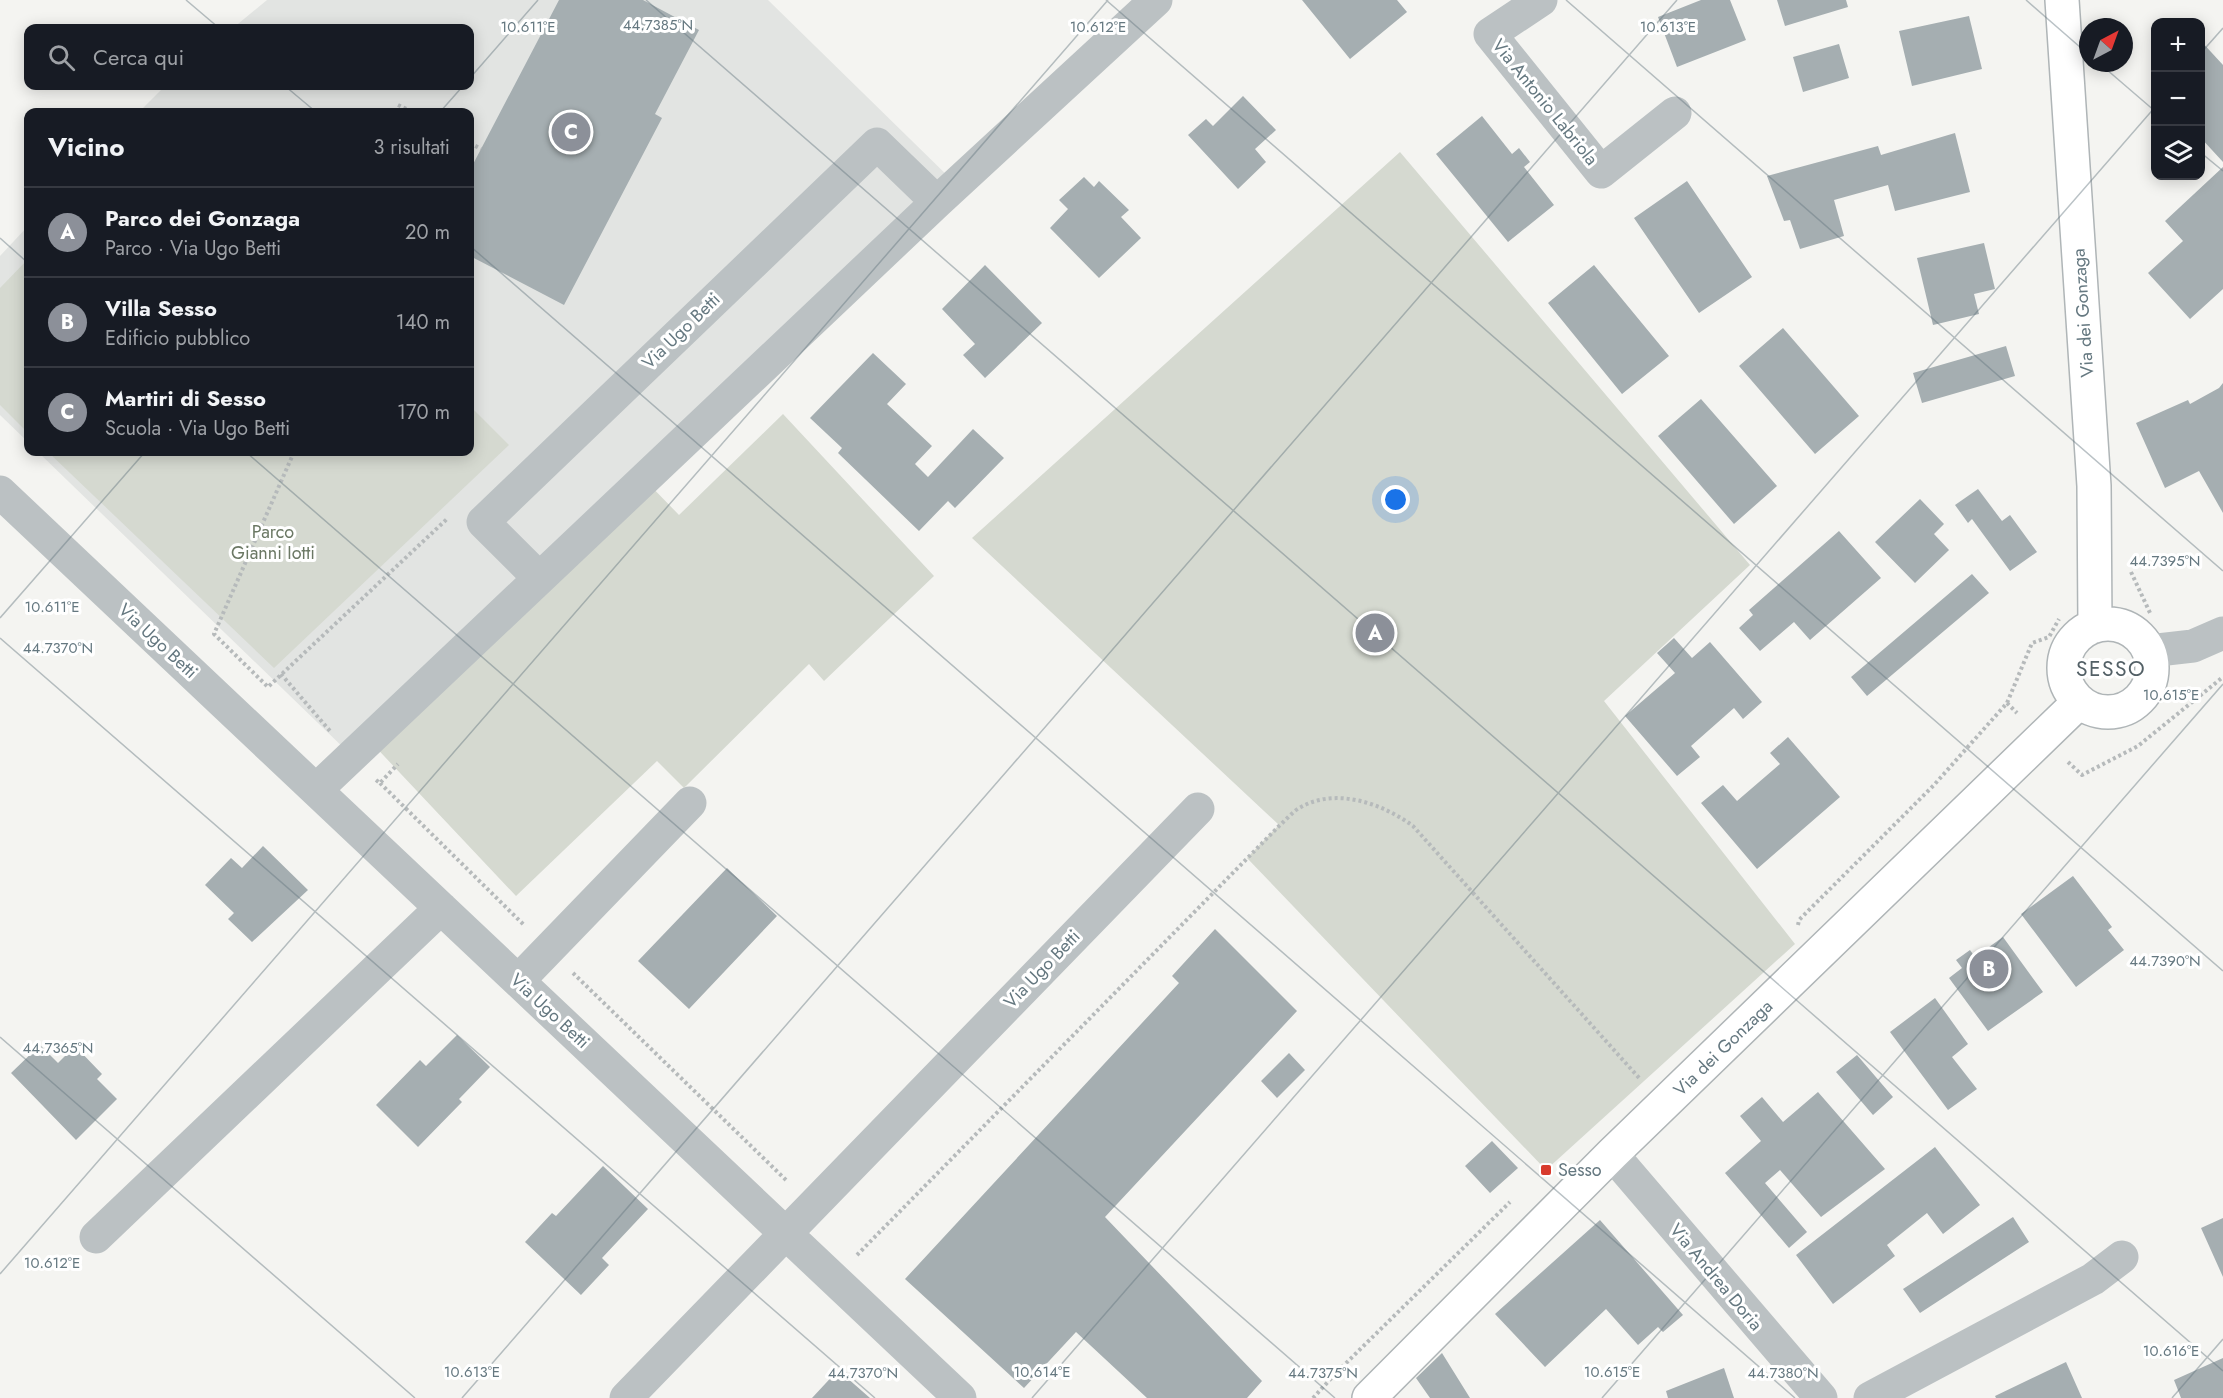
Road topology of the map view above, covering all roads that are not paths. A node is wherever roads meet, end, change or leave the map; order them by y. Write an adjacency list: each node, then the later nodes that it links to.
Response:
1 (1156, 0): 5 (street)
2 (1541, 0): 4 (street, Via Antonio Labriola)
3 (2062, 0): 8 (main road, Via dei Gonzaga)
4 (1675, 113)
5 (937, 202): 7 (street); 7 (street, Via Ugo Betti)
6 (0, 492): 12 (street, Via Ugo Betti)
7 (539, 578): 12 (street)
8 (2095, 626): 10 (main road); 11 (main road)
9 (2223, 633): 10 (street)
10 (2149, 651): 11 (main road)
11 (2079, 702): 17 (main road, Via dei Gonzaga)
12 (316, 790): 15 (street, Via Ugo Betti)
13 (690, 803): 16 (street)
14 (1198, 809): 18 (street, Via Ugo Betti)
15 (441, 908): 16 (street, Via Ugo Betti); 19 (street)
16 (518, 981): 18 (street, Via Ugo Betti)
17 (1612, 1155): 23 (main road, Via dei Gonzaga); 24 (street, Via Andrea Doria)
18 (785, 1233): 21 (street, Via Ugo Betti); 22 (street, Via Ugo Betti)
19 (96, 1237)
20 (2122, 1257): 25 (street)
21 (626, 1398)
22 (960, 1398)
23 (1369, 1398)
24 (1821, 1398)
25 (1870, 1398)

